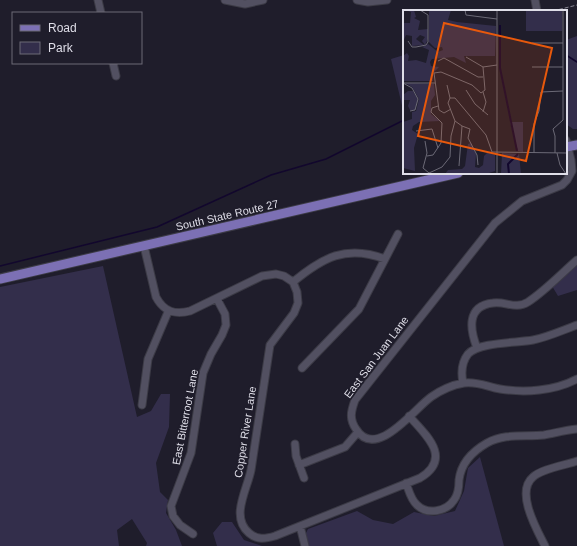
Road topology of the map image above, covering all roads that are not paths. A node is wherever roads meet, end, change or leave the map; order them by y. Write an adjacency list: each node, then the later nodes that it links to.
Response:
1 (98, 0): 8 (street)
2 (263, 0): 6 (street)
3 (357, 0): 4 (street)
4 (387, 0)
5 (535, 0): 7 (street)
6 (225, 1)
7 (537, 10)
8 (101, 12)
9 (113, 64): 10 (street)
10 (116, 76)
11 (567, 148): 29 (street, East San Juan Lane)
12 (454, 174): 14 (main road, South State Route 27)
13 (398, 234): 15 (street)
14 (144, 246): 17 (main road, South State Route 27); 20 (street)
15 (385, 259): 18 (street); 23 (street)
16 (577, 260): 22 (street)
17 (0, 279)
18 (292, 282): 19 (street); 35 (street, Copper River Lane)
19 (217, 299): 20 (street); 36 (street, East Bitterroot Lane)
20 (168, 312): 26 (street)
21 (577, 325): 22 (street)
22 (477, 348): 25 (street)
23 (302, 368)
24 (577, 379): 25 (street)
25 (462, 384): 27 (street)
26 (142, 405)
27 (409, 416): 29 (street); 34 (street, Copper River Lane)
28 (577, 429): 34 (street)
29 (358, 432): 32 (street)
30 (296, 444): 32 (street)
31 (577, 461): 38 (street)
32 (299, 465): 33 (street)
33 (304, 478)
34 (406, 484): 35 (street, Copper River Lane)
35 (300, 526): 37 (street)
36 (193, 534)
37 (305, 546)
38 (545, 546)

